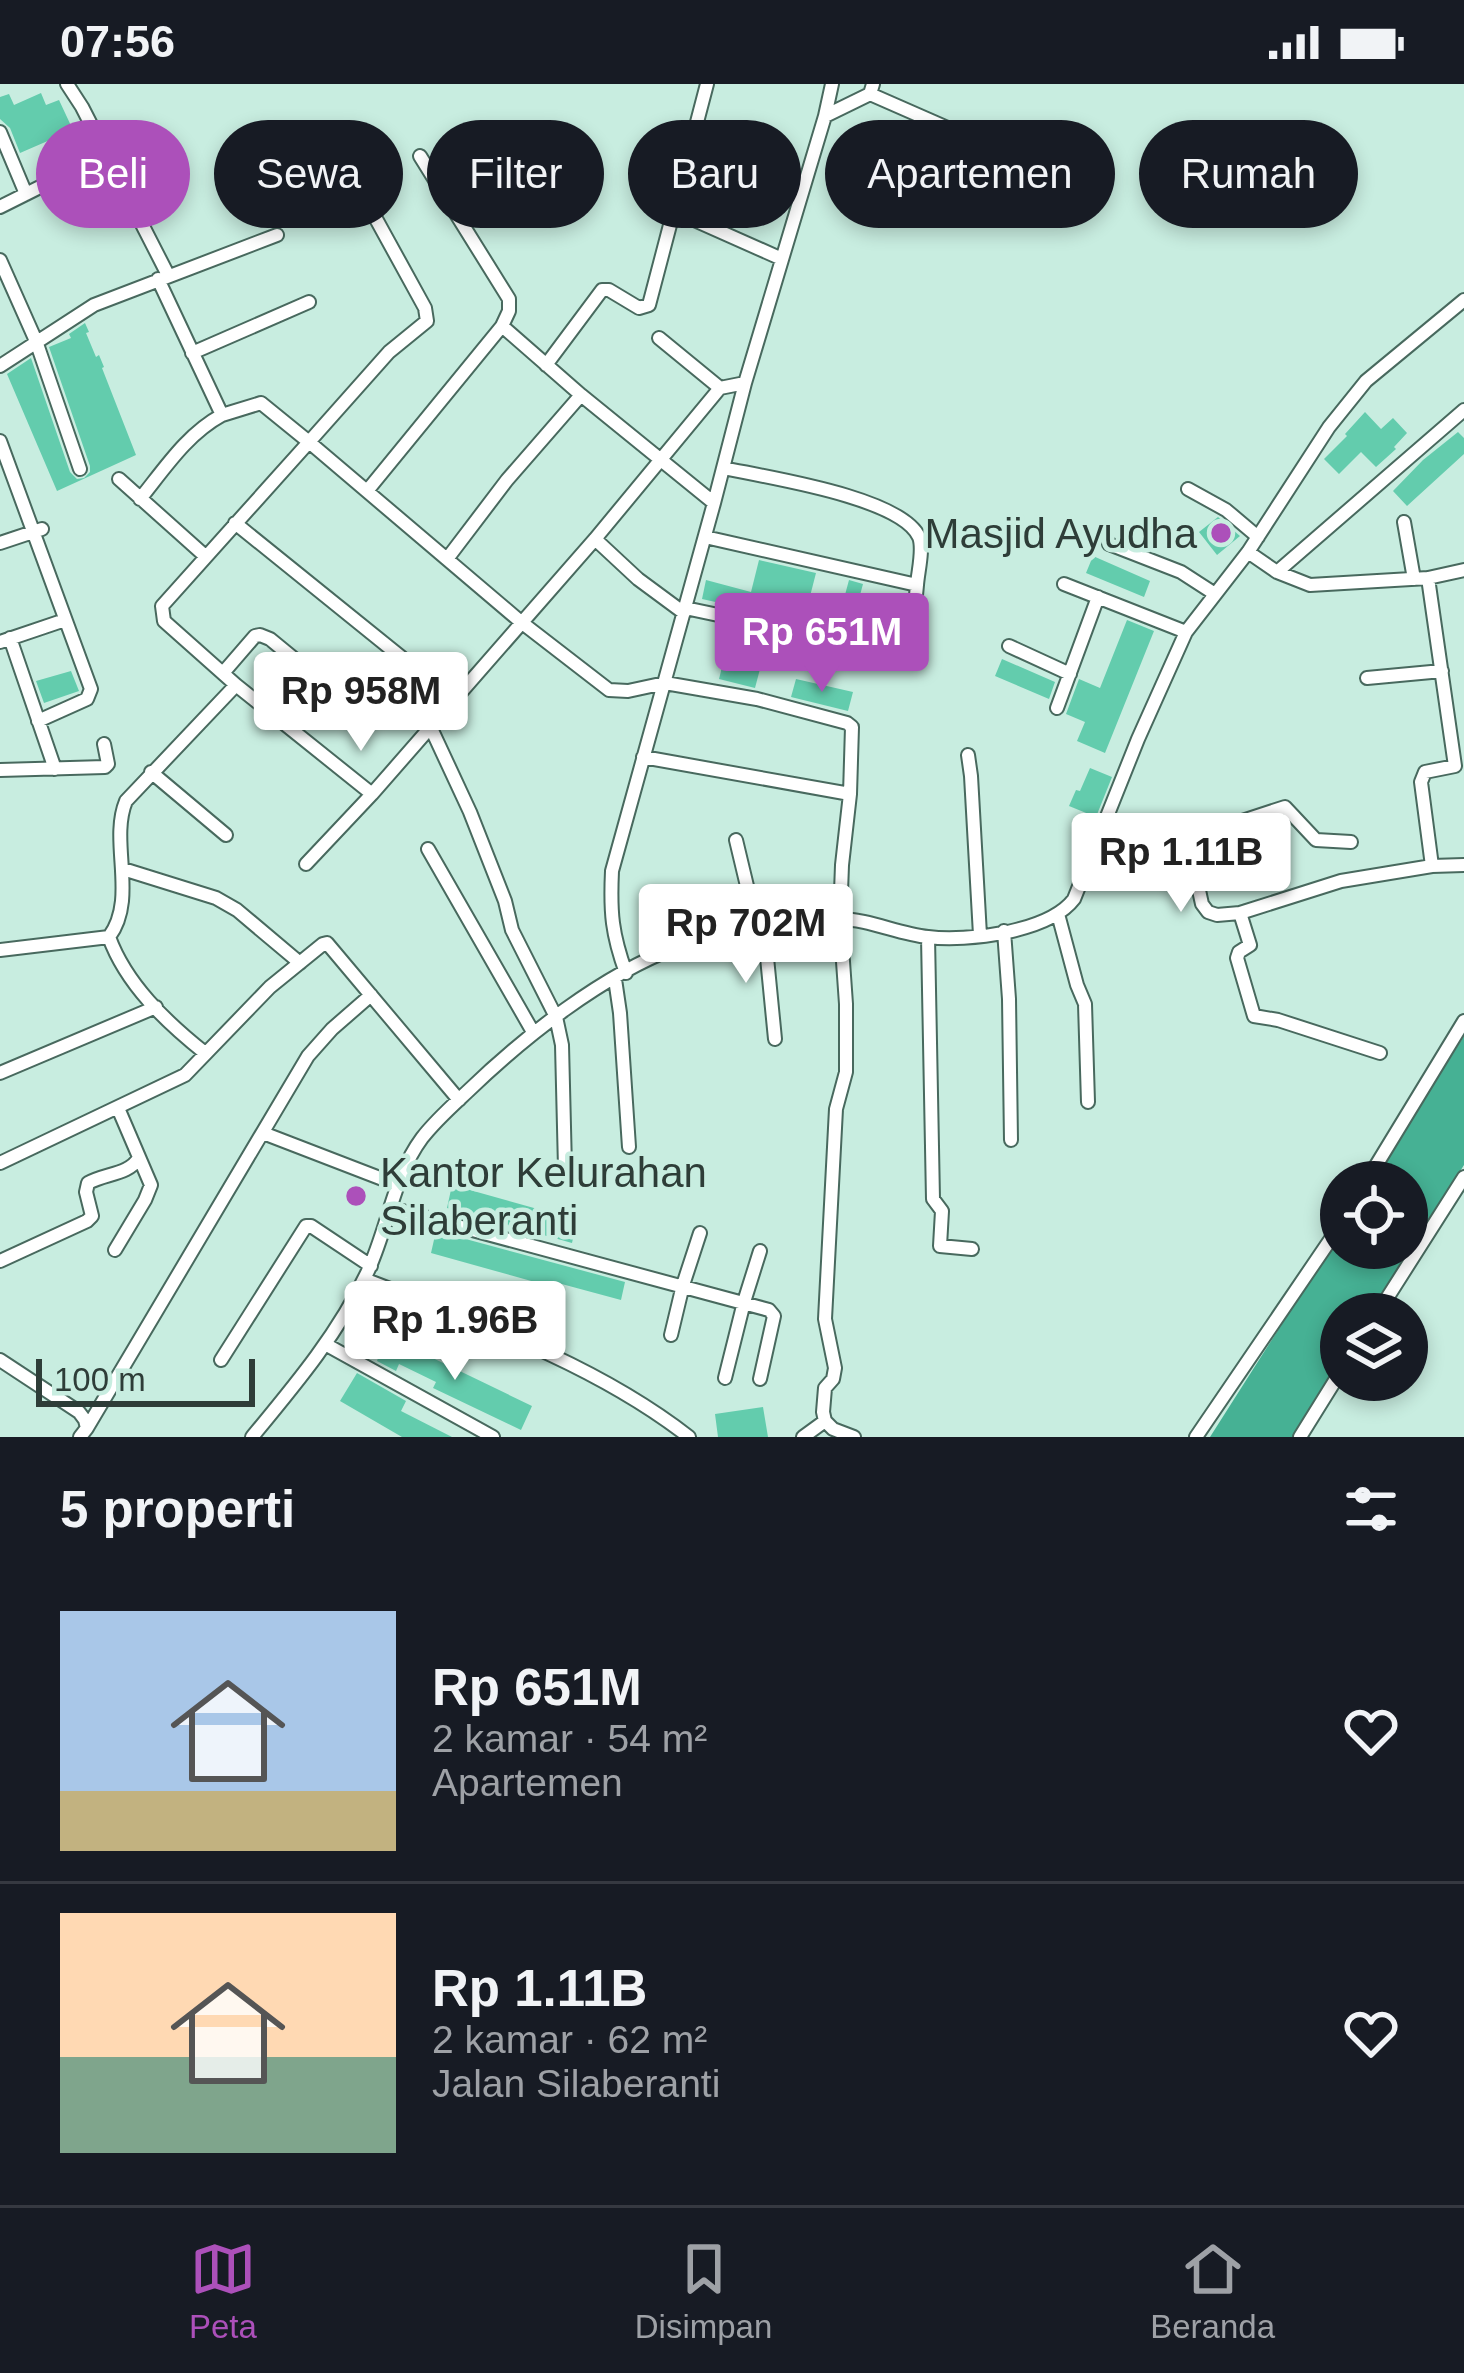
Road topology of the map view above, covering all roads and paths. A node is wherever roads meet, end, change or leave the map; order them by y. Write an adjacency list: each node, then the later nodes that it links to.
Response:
1 (67, 84): 6 (street)
2 (707, 84): 7 (street)
3 (832, 84): 5 (street)
4 (871, 89): 5 (street); 8 (street)
5 (825, 116): 20 (street)
6 (87, 120)
7 (698, 120)
8 (935, 120)
9 (0, 132): 12 (street)
10 (420, 156): 24 (street)
11 (36, 189): 12 (street)
12 (26, 194): 13 (street)
13 (0, 206)
14 (140, 228): 21 (street)
15 (381, 228): 35 (street)
16 (669, 228): 28 (street)
17 (711, 228): 20 (street)
18 (277, 235): 21 (street)
19 (0, 260): 26 (street)
20 (782, 260): 30 (street)
21 (163, 277): 26 (street); 27 (street)
22 (1464, 300): 49 (street)
23 (309, 302): 27 (street)
24 (502, 326): 28 (street); 42 (street)
25 (659, 338): 31 (street)
26 (36, 341): 29 (street); 39 (street)
27 (192, 353): 34 (street)
28 (546, 365): 32 (street)
29 (0, 366)
30 (745, 382): 31 (street); 38 (street)
31 (720, 388): 37 (street)
32 (580, 395): 37 (street); 55 (street)
33 (1464, 410): 57 (street)
34 (223, 415): 35 (street); 43 (street)
35 (309, 442): 42 (street); 46 (street)
36 (0, 444): 47 (street)
37 (659, 459): 44 (street); 50 (street)
38 (723, 468): 44 (street); 60 (street)
39 (80, 469)
40 (119, 479): 43 (street)
41 (1188, 489): 49 (street)
42 (367, 491): 55 (street)
43 (140, 499): 54 (street)
44 (714, 503): 48 (street)
45 (1404, 522): 58 (street)
46 (236, 523): 54 (street); 76 (street)
47 (38, 530): 51 (street); 64 (street)
48 (705, 537): 60 (street); 63 (street)
49 (1258, 537): 53 (street)
50 (595, 539): 63 (street); 65 (street)
51 (0, 543)
52 (1109, 544): 61 (street)
53 (1248, 552): 57 (street); 61 (street)
54 (204, 556): 70 (street)
55 (447, 559): 65 (street)
56 (1464, 570): 58 (street)
57 (1277, 572): 58 (street)
58 (1421, 578): 69 (street)
59 (1064, 584): 62 (street)
60 (917, 585): 63 (street)
61 (1215, 594): 66 (street)
62 (1099, 597): 66 (street); 71 (street)
63 (685, 611): 73 (street)
64 (65, 620): 67 (street); 78 (street)
65 (520, 622): 73 (street); 76 (street)
66 (1186, 632): 89 (street)
67 (5, 640): 78 (street)
68 (1010, 646): 71 (street)
69 (1442, 671): 72 (street); 83 (street)
70 (223, 673): 74 (street); 75 (street)
71 (1070, 674): 77 (street)
72 (1366, 678)
73 (665, 683): 82 (street); 88 (street)
74 (236, 685): 86 (street); 87 (street)
75 (326, 685)
76 (453, 700): 79 (street)
77 (1057, 708)
78 (38, 721): 84 (street)
79 (430, 726): 87 (street); 112 (street)
80 (104, 744): 84 (street)
81 (968, 754): 104 (street)
82 (643, 757): 88 (street); 109 (street)
83 (1460, 766): 97 (street)
84 (55, 769): 85 (street)
85 (0, 770)
86 (152, 772): 90 (street); 98 (street)
87 (372, 794): 95 (street)
88 (850, 794): 101 (street)
89 (1102, 832): 92 (street); 100 (street)
90 (226, 835)
91 (736, 840): 102 (street)
92 (1188, 840): 93 (street); 99 (street)
93 (1351, 842)
94 (428, 848): 114 (street)
95 (306, 864)
96 (1464, 865): 97 (street)
97 (1432, 866): 99 (street)
98 (124, 869): 105 (street); 108 (street)
99 (1240, 913): 117 (street)
100 (1058, 914): 103 (street); 120 (street)
101 (840, 919): 102 (street); 106 (street); 149 (street)
102 (761, 928): 109 (street); 115 (street)
103 (1004, 932): 104 (street); 123 (street)
104 (980, 935): 106 (street)
105 (109, 937): 107 (street); 111 (street)
106 (928, 937): 134 (street)
107 (0, 950)
108 (300, 963): 110 (street); 116 (street)
109 (620, 976): 112 (street); 124 (street)
110 (371, 995): 119 (street); 122 (street)
111 (155, 1006): 116 (street); 118 (street)
112 (556, 1017): 114 (street); 128 (street)
113 (1464, 1021): 126 (street)
114 (533, 1032): 119 (street)
115 (776, 1039)
116 (205, 1053): 121 (street)
117 (1379, 1053)
118 (0, 1073)
119 (459, 1100): 130 (street)
120 (1088, 1102)
121 (118, 1108): 125 (street); 127 (street)
122 (263, 1133): 130 (street); 150 (street)
123 (1011, 1140)
124 (629, 1147)
125 (140, 1158): 133 (street); 137 (street)
126 (1379, 1161)
127 (0, 1163)
128 (565, 1168)
129 (1464, 1177): 140 (street)
130 (398, 1186): 131 (street)
131 (392, 1208): 138 (street); 139 (street)
132 (700, 1233): 139 (street)
133 (115, 1250)
134 (972, 1250)
135 (760, 1251): 141 (street)
136 (1320, 1255): 156 (street)
137 (0, 1261)
138 (367, 1273): 143 (street); 145 (street); 153 (street)
139 (683, 1286): 141 (street); 142 (street)
140 (1390, 1293)
141 (743, 1302): 146 (street); 147 (street)
142 (670, 1335)
143 (325, 1344): 151 (street); 152 (street)
144 (0, 1360): 150 (street)
145 (221, 1360)
146 (725, 1378)
147 (760, 1379)
148 (1323, 1401): 157 (street)
149 (826, 1421): 154 (street); 155 (street)
150 (83, 1432)
151 (252, 1437)
152 (493, 1437)
153 (689, 1437)
154 (803, 1437)
155 (854, 1437)
156 (1196, 1437)
157 (1300, 1437)

